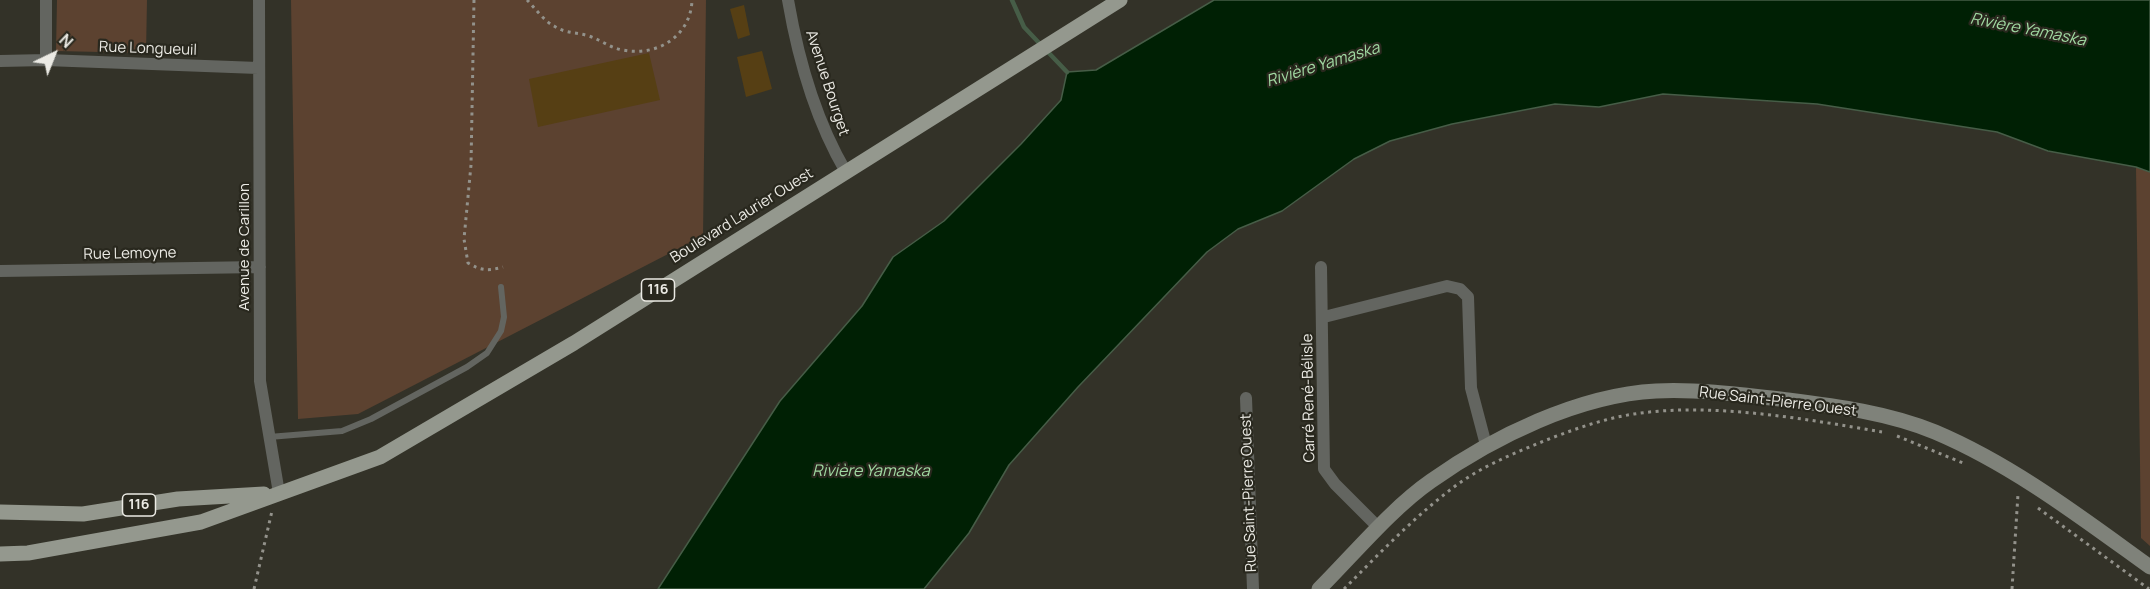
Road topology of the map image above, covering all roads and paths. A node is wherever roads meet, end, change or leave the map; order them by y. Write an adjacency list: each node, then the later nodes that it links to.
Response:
1 (46, 0): 8 (street)
2 (259, 0): 10 (street, Avenue de Carillon)
3 (474, 0): 13 (path)
4 (527, 0): 5 (path)
5 (692, 0)
6 (788, 0): 11 (street, Avenue Bourget)
7 (1120, 0): 11 (main road, Boulevard Laurier Ouest / 116)
8 (46, 60): 9 (street, Rue Longueuil); 10 (street, Rue Longueuil)
9 (0, 62)
10 (258, 68): 12 (street, Avenue de Carillon)
11 (846, 172): 23 (main road, Boulevard Laurier Ouest / 116)
12 (260, 267): 15 (street, Rue Lemoyne); 19 (street, Avenue de Carillon)
13 (503, 267)
14 (1321, 267): 17 (street, Carré René-Bélisle)
15 (0, 271)
16 (501, 287): 19 (lane)
17 (1324, 318): 20 (street, Carré René-Bélisle); 28 (street, Carré René-Bélisle)
18 (1246, 398): 34 (street, Rue Saint-Pierre Ouest)
19 (268, 438): 23 (street, Avenue de Carillon)
20 (1486, 445): 22 (street, Rue Saint-Pierre Ouest); 28 (street, Rue Saint-Pierre Ouest)
21 (1964, 464): 36 (path)
22 (2014, 483): 24 (path); 24 (path); 32 (street, Rue Saint-Pierre Ouest)
23 (279, 493): 27 (main road, Boulevard Laurier Ouest / 116); 29 (main road, Boulevard Laurier Ouest / 116); 33 (path)
24 (2018, 493): 25 (path); 37 (path)
25 (2028, 500)
26 (2037, 507): 38 (path)
27 (0, 512)
28 (1379, 528): 35 (street, Rue Saint-Pierre Ouest)
29 (28, 553): 30 (main road, Boulevard Laurier Ouest / 116); 31 (main road)
30 (0, 554)
31 (0, 566)
32 (2150, 567)
33 (254, 589)
34 (1253, 589)
35 (1319, 589)
36 (1344, 589)
37 (2012, 589)
38 (2149, 589)

